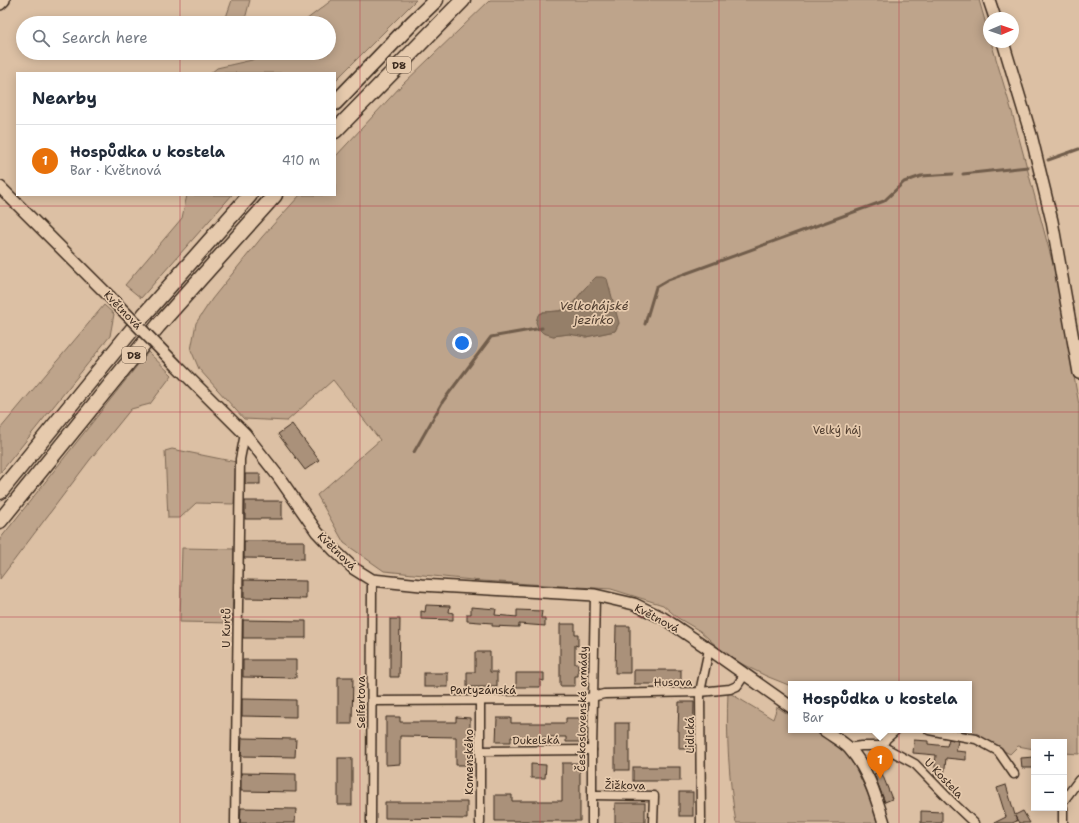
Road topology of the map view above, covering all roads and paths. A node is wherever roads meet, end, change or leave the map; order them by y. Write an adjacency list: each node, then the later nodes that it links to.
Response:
1 (4, 0): 5 (street)
2 (436, 0): 8 (highway, D8)
3 (463, 0): 9 (highway, D8)
4 (990, 0): 6 (street)
5 (0, 4)
6 (993, 12)
7 (1005, 48): 13 (street)
8 (336, 102)
9 (336, 130)
10 (0, 187): 14 (street, Květnová, bridge)
11 (249, 196): 15 (highway, D8)
12 (274, 196): 16 (highway, D8)
13 (1079, 373)
14 (245, 434): 17 (street, Květnová); 38 (street, U Kurtů)
15 (0, 492)
16 (0, 521)
17 (372, 580): 18 (street, Květnová); 23 (street, Seifertova)
18 (595, 595): 19 (street, Květnová); 22 (street, Československé armády)
19 (709, 649): 20 (street, Květnová); 21 (street, Lidická)
20 (745, 674): 21 (street, Husova); 25 (street, Květnová)
21 (700, 692): 22 (street, Husova); 43 (street, Lidická)
22 (594, 696): 24 (street, Partyzánská); 31 (street, Československé armády)
23 (372, 701): 24 (street, Partyzánská); 39 (street, Seifertova)
24 (480, 701): 32 (street, Komenského)
25 (788, 705)
26 (828, 733): 30 (street)
27 (893, 733): 29 (street)
28 (945, 733): 33 (street)
29 (882, 746): 30 (street, U Kostela); 45 (street, U Kostela)
30 (848, 748): 44 (street)
31 (592, 750): 32 (street, Dukelská); 35 (street, Československé armády)
32 (480, 751): 40 (street, Komenského)
33 (1014, 774)
34 (1079, 780): 36 (street)
35 (592, 795): 41 (street, Československé armády); 42 (street, Žižkova)
36 (1067, 796)
37 (1062, 811): 46 (street)
38 (235, 823)
39 (371, 823)
40 (480, 823)
41 (592, 823)
42 (653, 823)
43 (701, 823)
44 (884, 823)
45 (974, 823)
46 (1063, 823)

